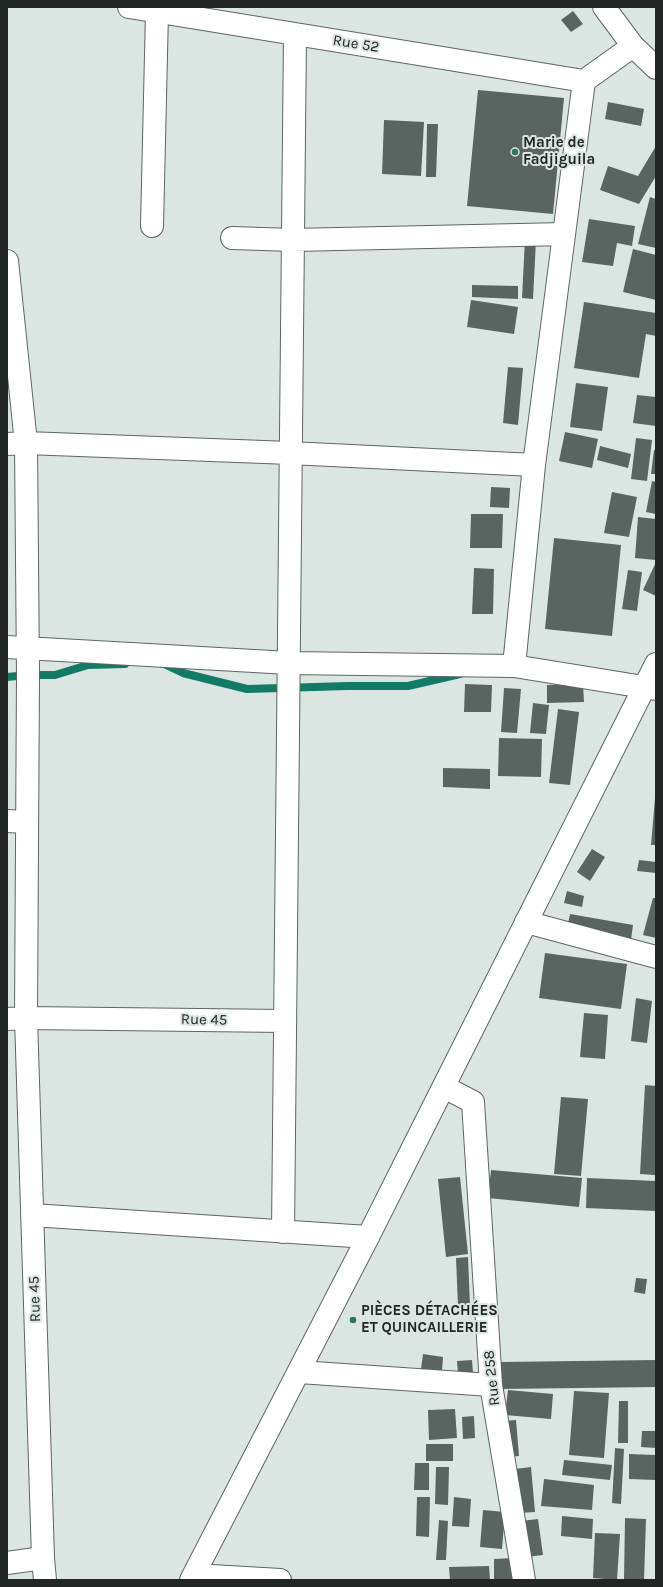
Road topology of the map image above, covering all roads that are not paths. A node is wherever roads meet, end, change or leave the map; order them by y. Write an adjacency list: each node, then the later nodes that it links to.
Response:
1 (129, 7): 3 (street, Rue 52)
2 (604, 7): 5 (street)
3 (157, 12): 4 (street, Rue 52); 8 (street)
4 (295, 34): 7 (street, Rue 52); 11 (street)
5 (633, 46): 6 (street); 7 (street)
6 (656, 68)
7 (584, 81): 9 (street)
8 (152, 226)
9 (564, 234): 11 (street); 15 (street)
10 (232, 238): 11 (street)
11 (293, 240): 14 (street)
12 (7, 261): 13 (street)
13 (17, 444): 14 (street); 16 (street)
14 (290, 453): 15 (street); 17 (street)
15 (534, 465): 19 (street)
16 (17, 648): 17 (street); 21 (street)
17 (289, 663): 19 (street); 25 (street)
18 (656, 664): 20 (street)
19 (514, 666): 20 (street)
20 (649, 688): 22 (street)
21 (17, 822): 24 (street)
22 (526, 922): 23 (street); 26 (street)
23 (656, 957)
24 (17, 1019): 25 (street, Rue 45); 27 (street, Rue 45)
25 (285, 1021): 28 (street)
26 (444, 1087): 29 (street); 31 (street, Rue 258)
27 (32, 1215): 28 (street); 32 (street, Rue 45)
28 (283, 1232): 29 (street)
29 (368, 1237): 30 (street)
30 (299, 1372): 31 (street); 34 (street)
31 (491, 1385): 37 (street, Rue 258)
32 (43, 1558): 33 (street); 35 (street, Rue 45)
33 (7, 1564)
34 (193, 1577): 36 (street)
35 (45, 1580)
36 (280, 1580)
37 (524, 1580)

